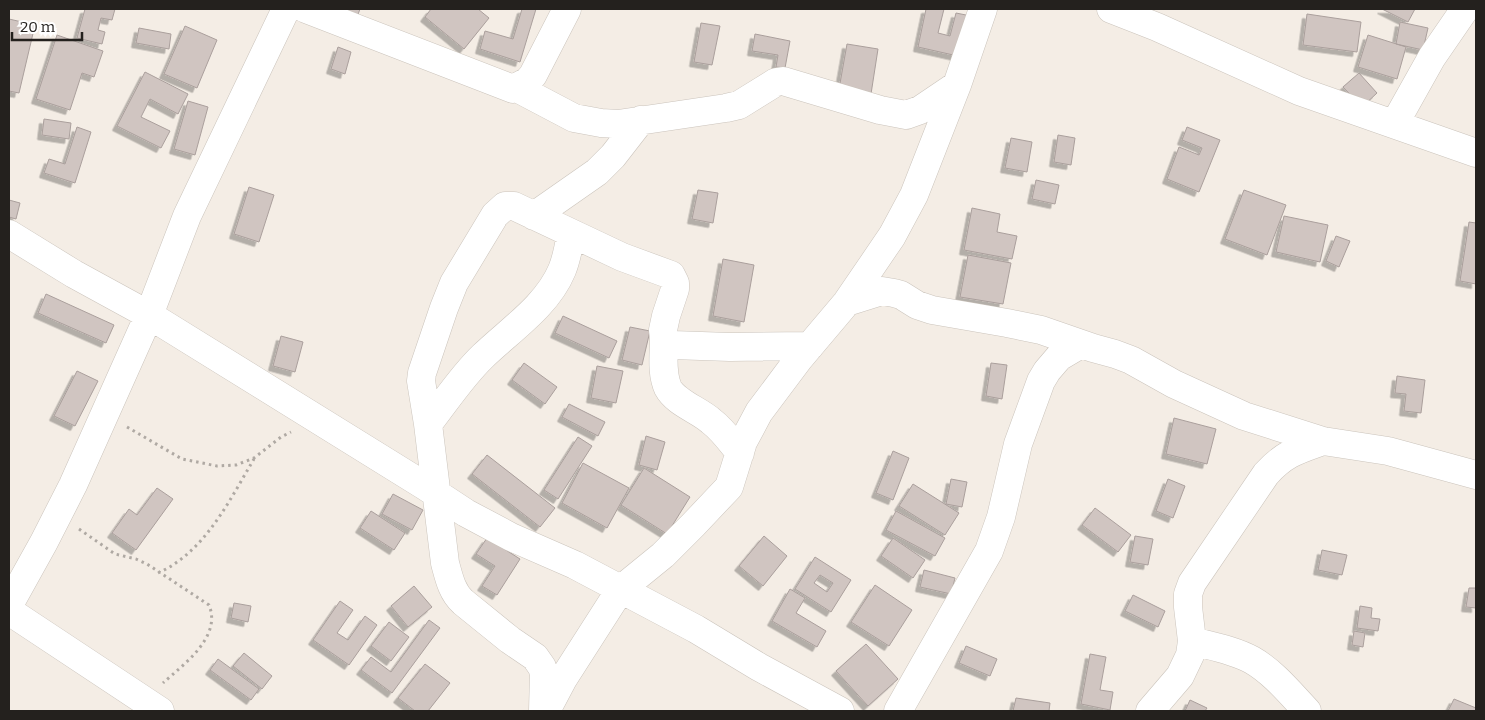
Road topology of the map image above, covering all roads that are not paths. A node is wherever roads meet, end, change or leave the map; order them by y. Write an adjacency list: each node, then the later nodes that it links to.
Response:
1 (286, 9): 16 (street)
2 (306, 9): 8 (street)
3 (567, 9): 8 (street)
4 (983, 9): 7 (street)
5 (1111, 9): 10 (street)
6 (1465, 9): 10 (street)
7 (957, 85): 9 (street); 15 (street)
8 (517, 88): 9 (street)
9 (641, 120): 12 (street)
10 (1394, 124): 11 (street)
11 (1476, 153)
12 (534, 216): 13 (street); 20 (street)
13 (571, 233): 17 (street); 20 (street)
14 (9, 234): 16 (street)
15 (847, 302): 18 (street); 19 (street)
16 (149, 316): 24 (street); 26 (street)
17 (664, 338): 19 (street); 22 (street)
18 (1081, 344): 21 (street); 32 (street)
19 (810, 346): 22 (street)
20 (428, 424): 24 (street)
21 (1323, 441): 23 (street); 28 (street)
22 (740, 454): 25 (street)
23 (1476, 475)
24 (436, 493): 25 (street); 30 (street)
25 (620, 590): 30 (street); 31 (street)
26 (9, 605)
27 (9, 611): 29 (street)
28 (1192, 641): 33 (street); 34 (street)
29 (152, 705)
30 (545, 711)
31 (840, 711)
32 (898, 711)
33 (1150, 711)
34 (1306, 711)

